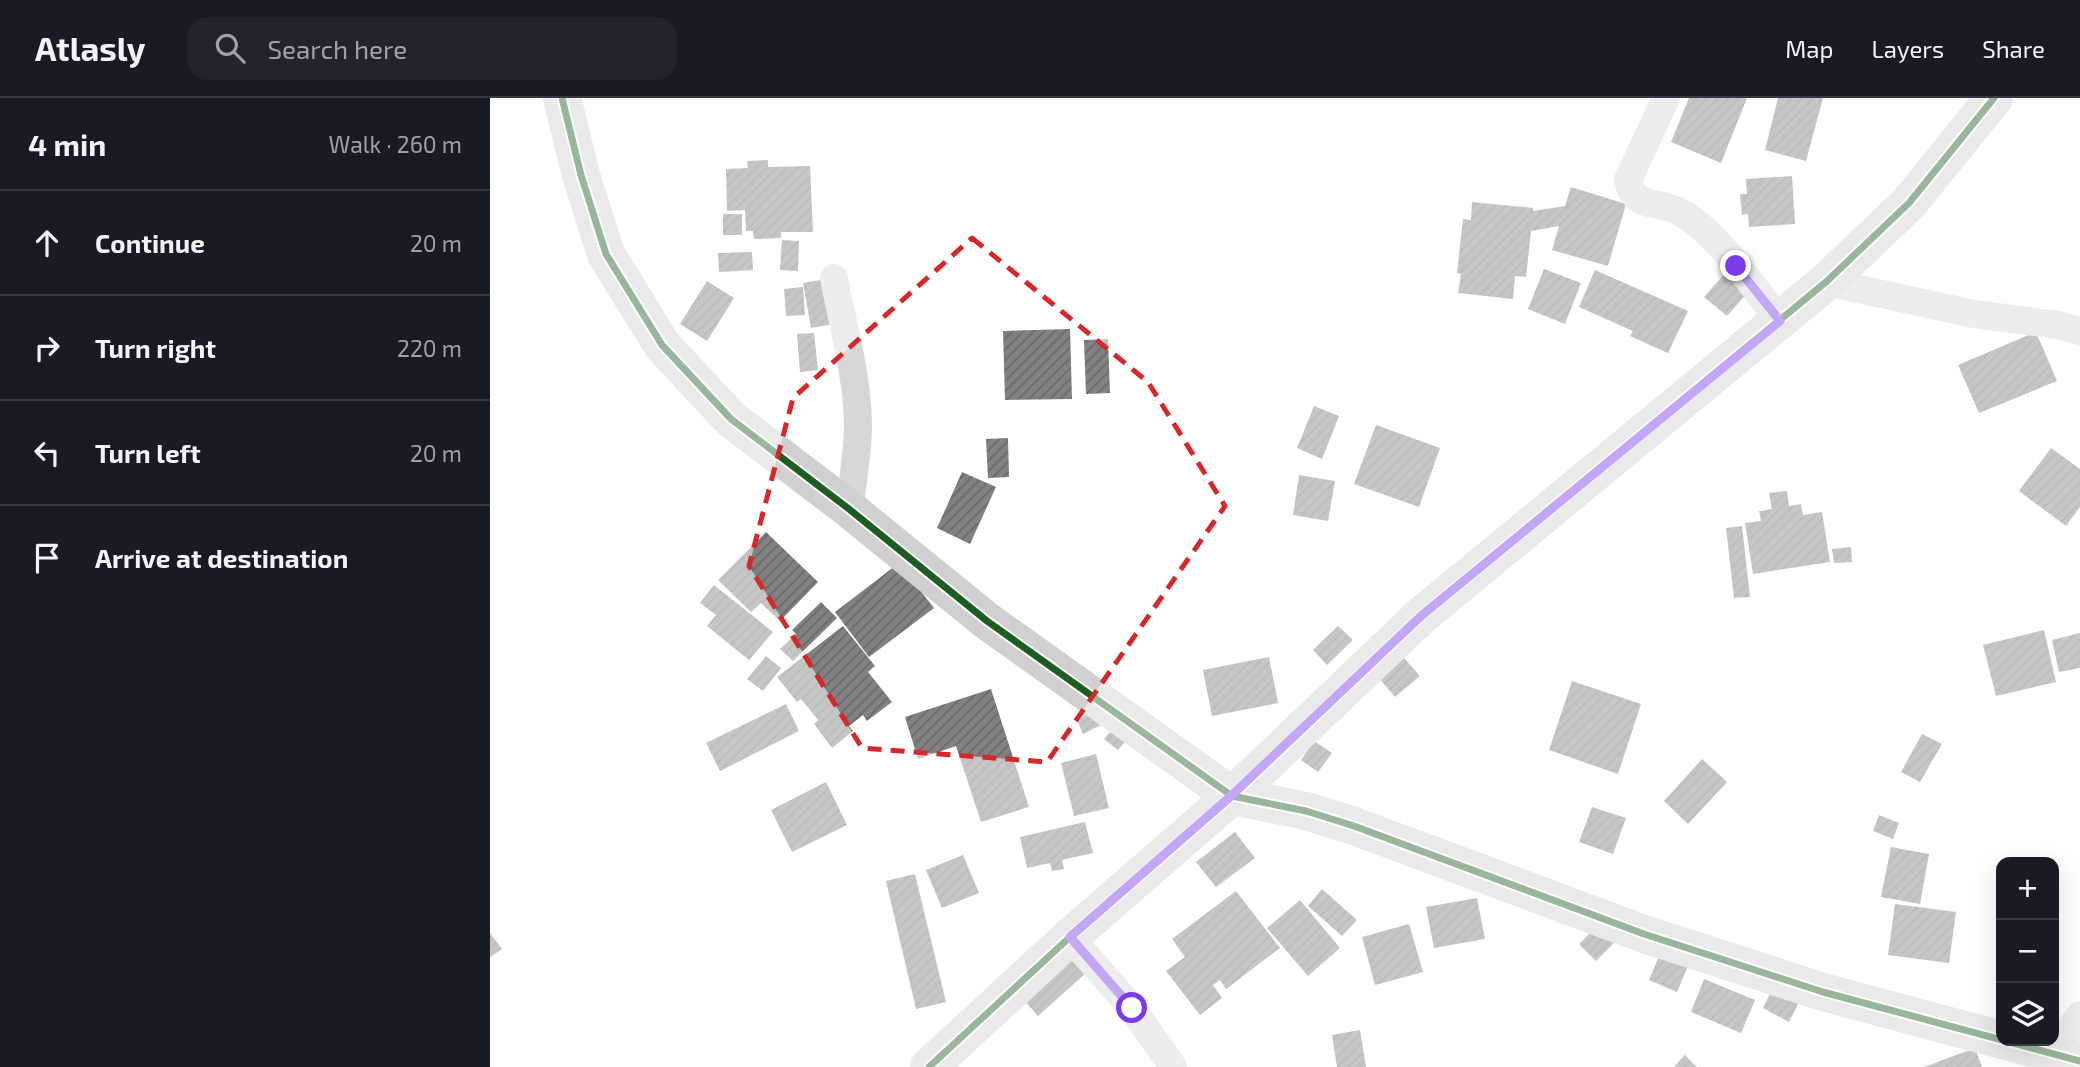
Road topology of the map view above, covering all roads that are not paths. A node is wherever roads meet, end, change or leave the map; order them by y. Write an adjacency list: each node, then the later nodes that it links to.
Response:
1 (562, 98): 8 (street)
2 (1666, 98): 6 (street)
3 (1994, 98): 5 (street)
4 (834, 278): 8 (street)
5 (1826, 282): 6 (street); 7 (street)
6 (1780, 321): 9 (street)
7 (2080, 331)
8 (849, 509): 9 (street)
9 (1231, 796): 10 (street); 12 (street)
10 (1070, 937): 13 (street); 14 (street)
11 (2080, 1015): 12 (street)
12 (2057, 1061)
13 (929, 1067)
14 (1173, 1067)

